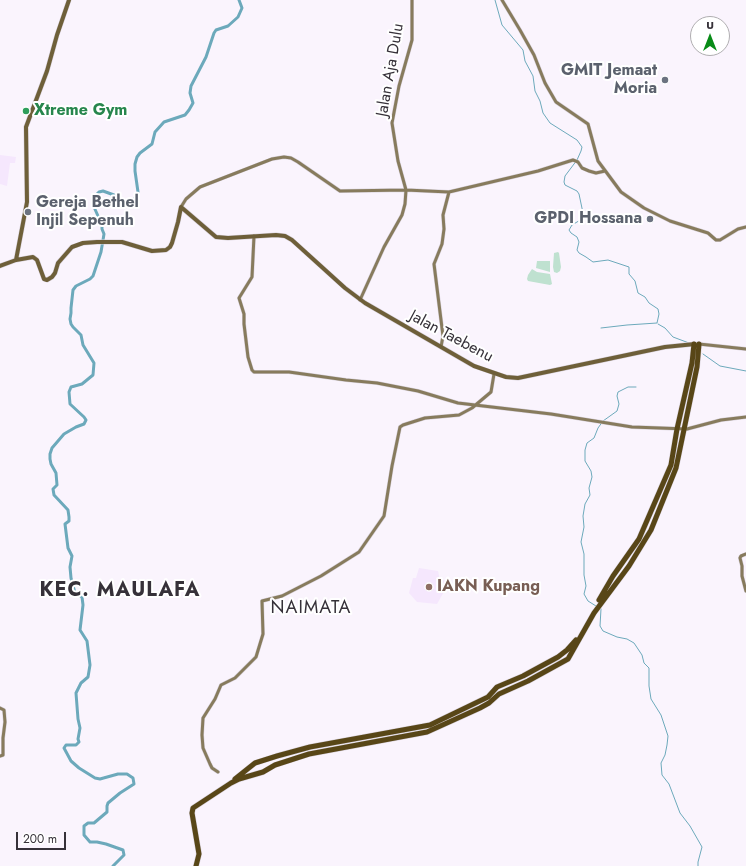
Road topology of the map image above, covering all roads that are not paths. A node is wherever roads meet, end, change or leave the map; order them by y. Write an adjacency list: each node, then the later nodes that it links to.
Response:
1 (69, 0): 10 (main road)
2 (412, 0): 5 (street, Jalan Aja Dulu)
3 (502, 0): 4 (street)
4 (605, 172): 6 (street); 8 (street)
5 (406, 190): 6 (street); 7 (street); 12 (street, Jalan Aja Dulu)
6 (450, 192): 14 (street)
7 (181, 207): 9 (main road, Jalan Taebenu); 10 (main road)
8 (746, 227)
9 (254, 236): 12 (main road, Jalan Taebenu); 17 (street)
10 (16, 260): 11 (main road)
11 (0, 266)
12 (360, 300): 14 (main road, Jalan Taebenu)
13 (695, 344): 15 (street, Jalan Taebenu); 16 (main road, Jalan Taebenu); 19 (highway); 20 (highway)
14 (441, 347): 16 (main road, Jalan Taebenu)
15 (746, 349)
16 (494, 374): 17 (street)
17 (476, 406): 19 (street); 27 (street)
18 (746, 417): 20 (street)
19 (677, 429): 20 (street); 23 (highway)
20 (683, 429): 23 (highway)
21 (746, 554): 22 (street)
22 (746, 591)
23 (606, 593): 24 (highway)
24 (593, 612): 28 (highway); 28 (highway)
25 (0, 708): 26 (street)
26 (0, 756)
27 (218, 772)
28 (231, 783): 29 (highway)
29 (203, 800): 30 (highway); 31 (highway)
30 (192, 866)
31 (196, 866)

